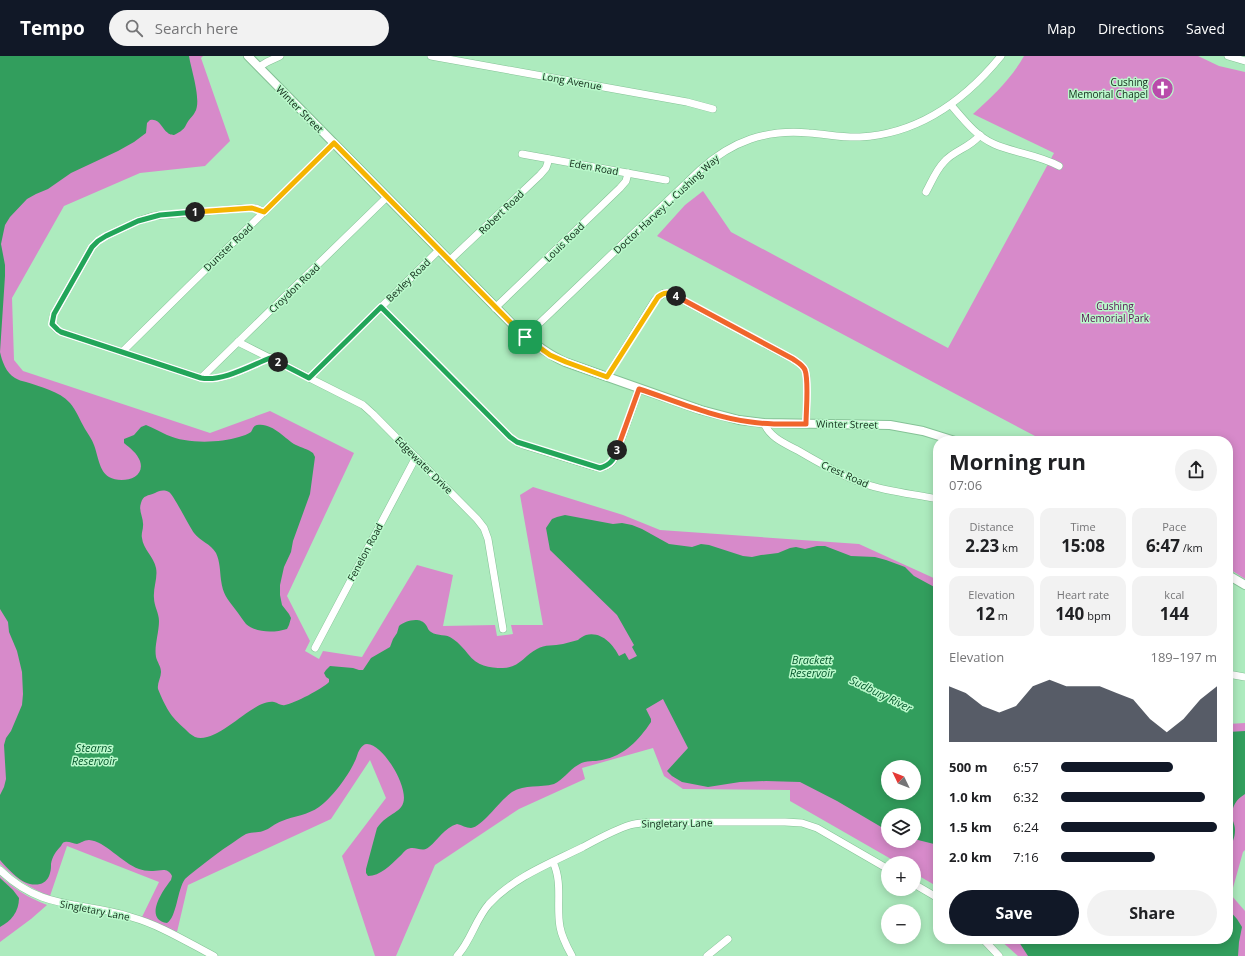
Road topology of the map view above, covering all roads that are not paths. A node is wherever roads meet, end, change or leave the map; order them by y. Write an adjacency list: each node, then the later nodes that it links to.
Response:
1 (248, 56): 7 (main road, Winter Street)
2 (280, 56): 7 (street)
3 (431, 56): 9 (street, Long Avenue)
4 (1001, 56): 8 (street, Doctor Harvey L. Cushing Way)
5 (1228, 56): 6 (street)
6 (1245, 61)
7 (259, 67): 11 (main road, Winter Street)
8 (951, 105): 10 (street); 24 (street, Doctor Harvey L. Cushing Way)
9 (713, 109)
10 (980, 135): 14 (street); 17 (street)
11 (334, 143): 18 (main road, Winter Street); 19 (street, Dunster Road)
12 (522, 154): 13 (street, Eden Road)
13 (549, 159): 15 (street, Eden Road); 21 (street, Robert Road)
14 (1059, 166)
15 (628, 174): 16 (street, Eden Road); 23 (street, Louis Road)
16 (666, 180)
17 (926, 192)
18 (386, 197): 20 (main road, Winter Street); 25 (street, Croydon Road)
19 (264, 212): 26 (street, Dunster Road); 26 (street)
20 (439, 250): 21 (main road, Winter Street); 22 (street, Bexley Road)
21 (449, 261): 23 (main road, Winter Street)
22 (381, 307): 30 (street, Bexley Road); 31 (street)
23 (495, 308): 24 (main road, Winter Street)
24 (525, 337): 28 (main road, Winter Street)
25 (238, 342): 27 (street, Edgewater Drive); 29 (street, Croydon Road)
26 (122, 352): 29 (street)
27 (270, 358): 29 (street); 30 (street, Edgewater Drive)
28 (607, 377): 31 (main road, Winter Street); 33 (street)
29 (201, 378)
30 (309, 378): 35 (street, Edgewater Drive)
31 (639, 389): 32 (main road, Winter Street)
32 (764, 423): 33 (main road, Winter Street); 36 (street, Crest Road)
33 (806, 424): 34 (main road, Winter Street)
34 (939, 436)
35 (416, 457): 39 (street, Edgewater Drive); 40 (street, Fenelon Road)
36 (933, 498)
37 (1233, 578): 38 (main road)
38 (1245, 586)
39 (503, 629)
40 (315, 648)
41 (1233, 675): 42 (street)
42 (1245, 677)
43 (553, 862): 44 (street, Singletary Lane); 51 (street, Singletary Lane); 52 (street)
44 (881, 865)
45 (0, 870): 50 (street, Singletary Lane)
46 (921, 888): 47 (street)
47 (933, 895)
48 (728, 939): 53 (street)
49 (988, 944): 54 (street)
50 (214, 956)
51 (457, 956)
52 (572, 956)
53 (707, 956)
54 (999, 956)

